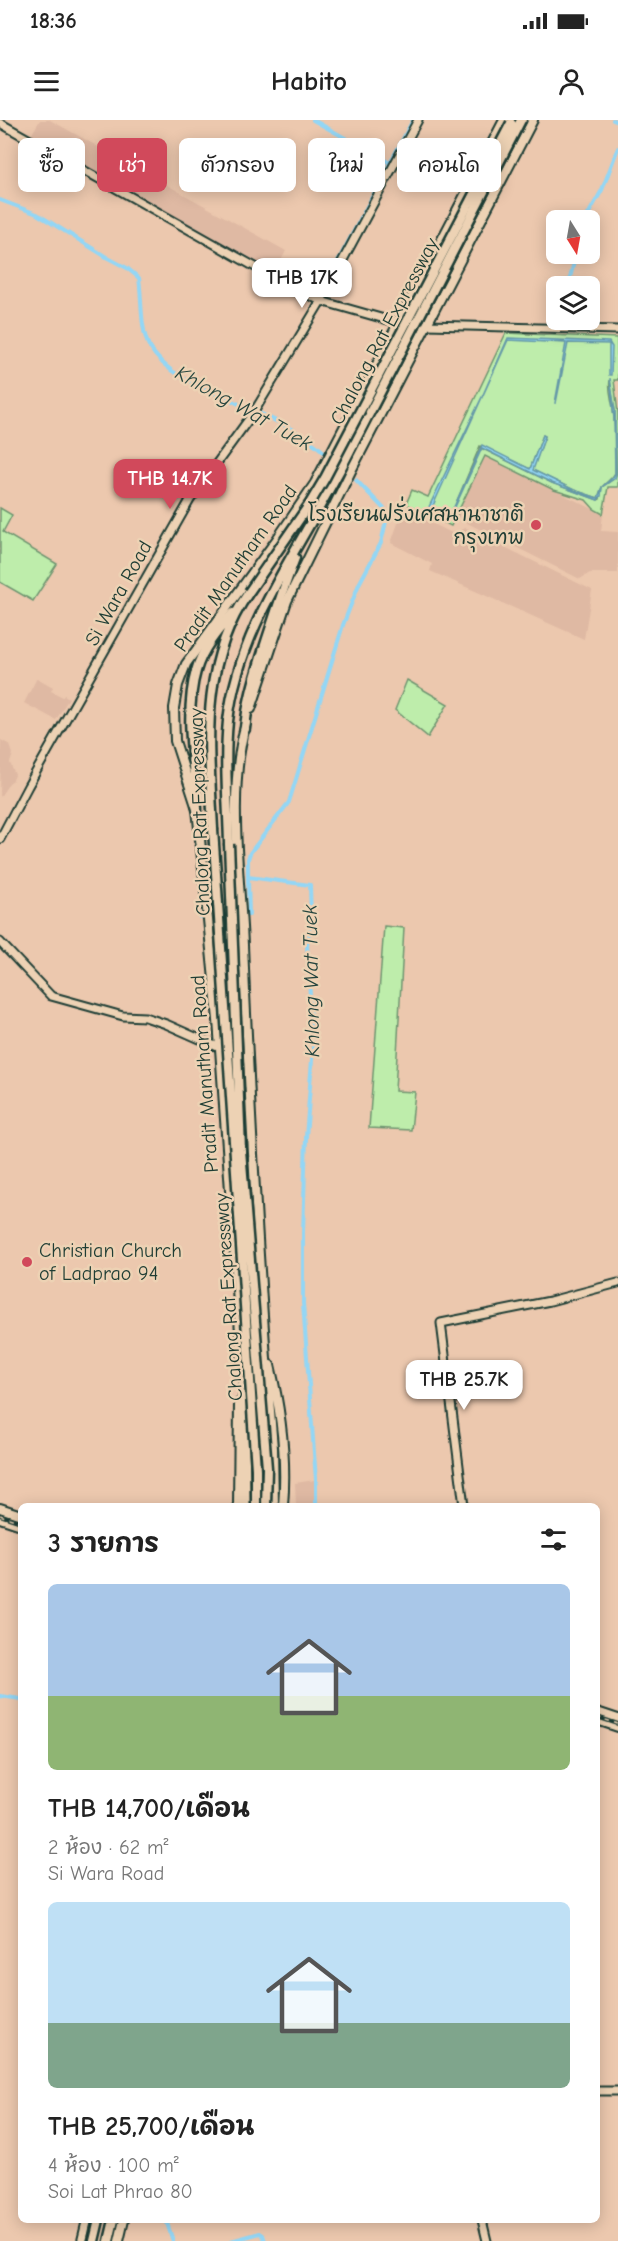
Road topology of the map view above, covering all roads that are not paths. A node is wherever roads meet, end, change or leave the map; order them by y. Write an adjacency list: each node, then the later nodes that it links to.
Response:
1 (418, 120): 9 (street, Si Wara Road)
2 (504, 120): 7 (main road, Pradit Manutham Road)
3 (512, 120): 16 (highway, Chalong Rat Expressway, bridge)
4 (521, 120): 15 (highway, Chalong Rat Expressway, bridge)
5 (533, 120): 8 (main road)
6 (0, 123): 9 (street)
7 (419, 286): 8 (main road); 10 (main road, Pradit Manutham Road)
8 (441, 297): 11 (main road)
9 (321, 301): 10 (street); 19 (street, Si Wara Road)
10 (399, 322): 11 (street); 13 (main road, Pradit Manutham Road)
11 (427, 325): 12 (street); 14 (main road)
12 (618, 330)
13 (382, 353): 14 (main road); 18 (main road, Pradit Manutham Road)
14 (406, 364): 17 (main road)
15 (300, 544): 17 (highway); 32 (highway, Chalong Rat Expressway, bridge)
16 (239, 606): 18 (highway); 31 (highway, Chalong Rat Expressway, bridge)
17 (245, 729): 21 (main road)
18 (197, 809): 22 (main road, Pradit Manutham Road)
19 (0, 839)
20 (0, 942): 24 (street)
21 (244, 976): 22 (main road); 23 (main road)
22 (214, 979): 24 (main road, Pradit Manutham Road)
23 (245, 1013): 25 (main road); 28 (main road)
24 (220, 1048): 25 (main road, Pradit Manutham Road)
25 (220, 1058): 27 (main road, Pradit Manutham Road)
26 (618, 1283): 35 (street)
27 (240, 1342): 29 (main road); 30 (main road, Pradit Manutham Road)
28 (266, 1349): 33 (main road); 34 (main road)
29 (238, 1503)
30 (246, 1503)
31 (256, 1503)
32 (266, 1503)
33 (274, 1503)
34 (283, 1503)
35 (464, 1503)
36 (0, 1508): 37 (main road)
37 (18, 1514)
38 (0, 1518): 39 (main road)
39 (18, 1524)
40 (600, 1713): 41 (main road)
41 (618, 1719)
42 (600, 1721): 43 (main road)
43 (618, 1727)
44 (600, 2091): 45 (street)
45 (618, 2091)
46 (86, 2223): 53 (main road)
47 (92, 2223): 54 (highway)
48 (98, 2223): 55 (highway)
49 (107, 2223): 56 (highway)
50 (113, 2223): 57 (highway)
51 (123, 2223): 58 (main road)
52 (483, 2223): 59 (street)
53 (82, 2241)
54 (88, 2241)
55 (94, 2241)
56 (103, 2241)
57 (109, 2241)
58 (119, 2241)
59 (487, 2241)

